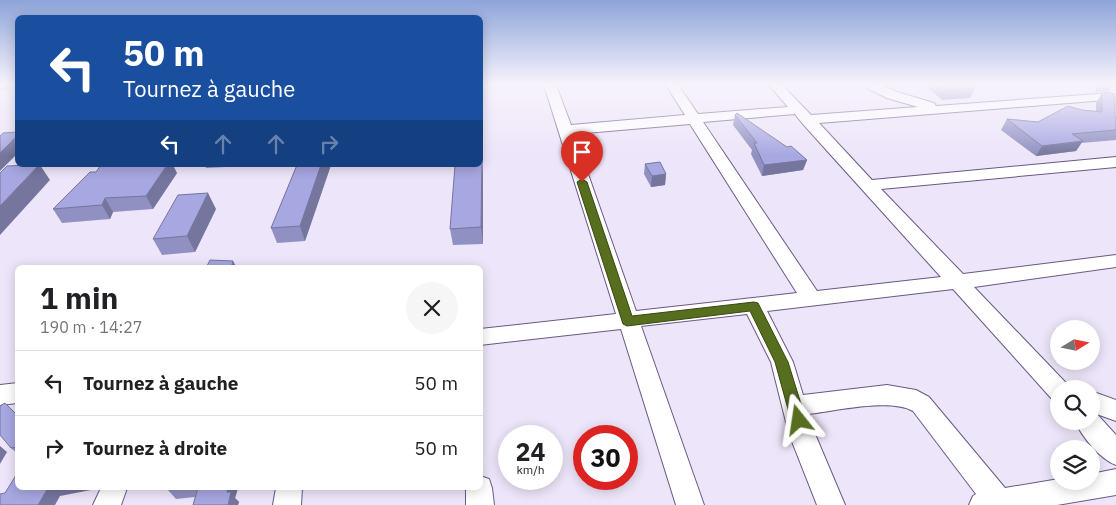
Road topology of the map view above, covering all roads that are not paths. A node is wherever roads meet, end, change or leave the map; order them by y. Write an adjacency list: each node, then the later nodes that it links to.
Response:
1 (558, 109): 8 (street)
2 (687, 109): 7 (street)
3 (797, 109): 6 (street)
4 (940, 109): 5 (street); 6 (street)
5 (947, 109)
6 (803, 115): 7 (street); 10 (street)
7 (694, 119): 8 (street); 13 (street)
8 (565, 130): 15 (street)
9 (1116, 162): 10 (street)
10 (868, 185): 12 (street)
11 (1116, 261): 12 (street)
12 (958, 282): 13 (street); 17 (street)
13 (812, 300): 14 (street)
14 (754, 306): 15 (street); 21 (street)
15 (627, 321): 16 (street); 33 (street)
16 (483, 337)
17 (1050, 380)
18 (15, 393): 19 (street)
19 (0, 395)
20 (1100, 405): 22 (street)
21 (795, 406): 29 (street); 34 (street)
22 (1116, 411)
23 (1095, 430): 24 (street)
24 (1116, 453)
25 (1116, 482): 29 (street)
26 (113, 490): 30 (street)
27 (290, 490): 31 (street)
28 (478, 490): 32 (street)
29 (991, 504)
30 (107, 505)
31 (287, 505)
32 (480, 505)
33 (690, 505)
34 (831, 505)

